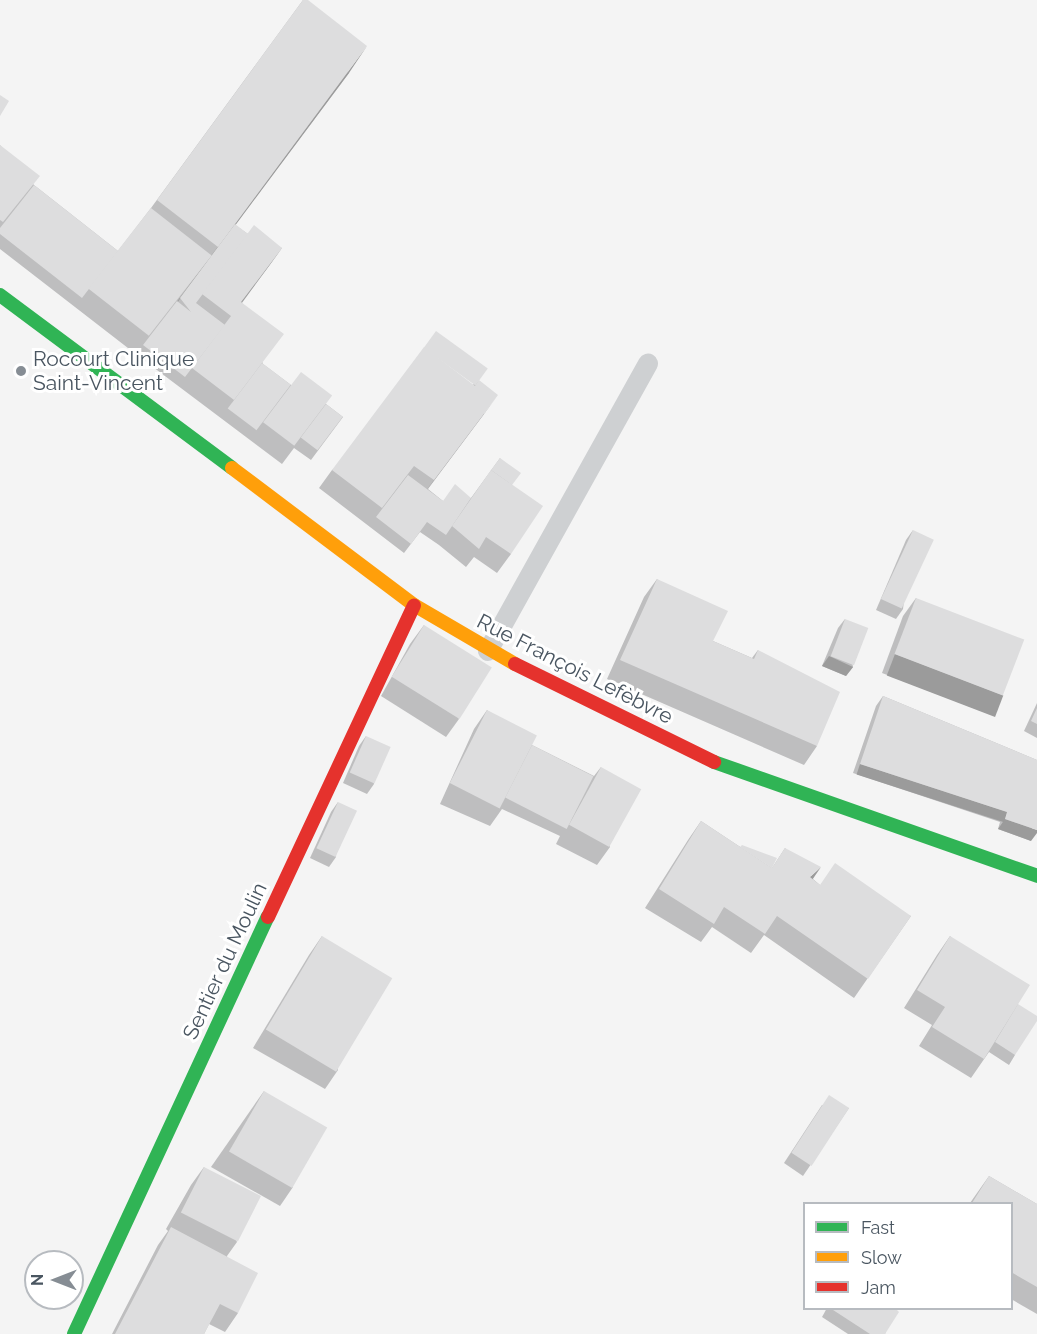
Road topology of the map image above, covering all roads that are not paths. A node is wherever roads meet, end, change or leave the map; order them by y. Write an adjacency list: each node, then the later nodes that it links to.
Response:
1 (0, 295): 3 (main road, Rue François Lefèbvre)
2 (648, 363): 4 (lane)
3 (414, 605): 4 (main road, Rue François Lefèbvre); 6 (main road, Sentier du Moulin)
4 (488, 651): 5 (main road, Rue François Lefèbvre)
5 (1037, 876)
6 (74, 1334)

